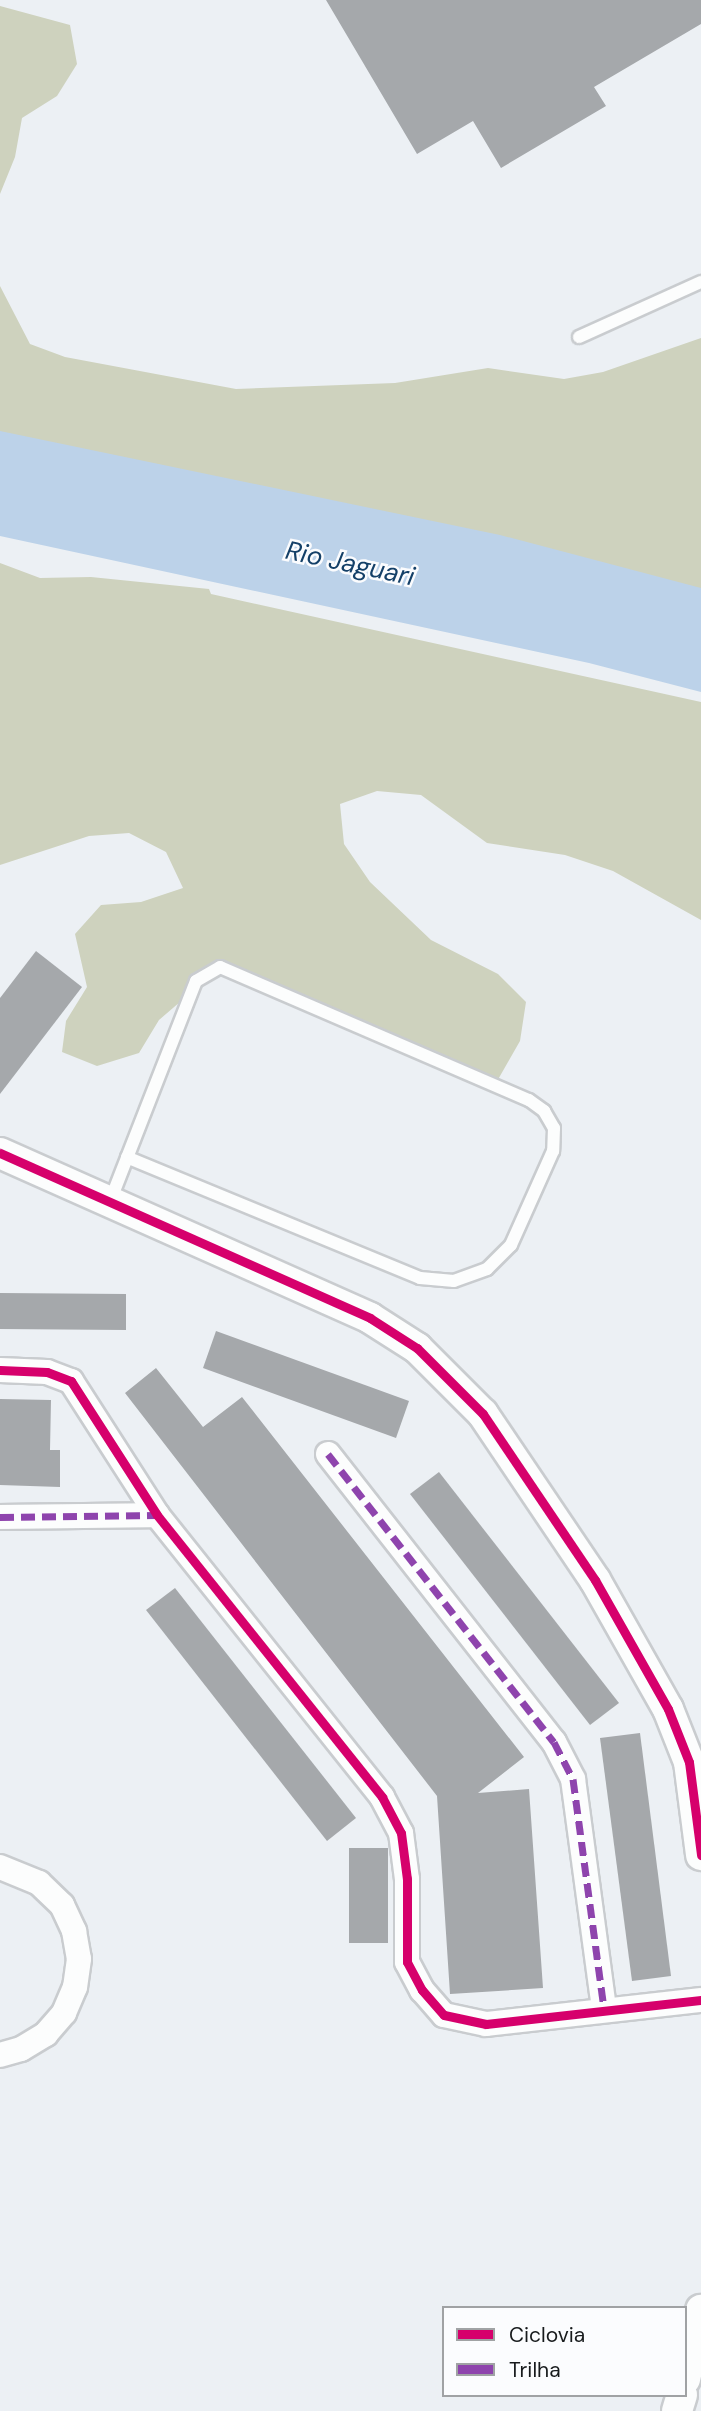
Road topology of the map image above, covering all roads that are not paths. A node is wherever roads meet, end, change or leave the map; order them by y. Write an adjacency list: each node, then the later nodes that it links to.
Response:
1 (701, 282): 2 (lane)
2 (579, 337)
3 (0, 1153): 5 (street)
4 (127, 1157): 4 (lane); 5 (lane)
5 (109, 1204): 10 (street)
6 (0, 1370): 8 (street)
7 (328, 1454): 13 (street)
8 (157, 1515): 9 (street); 13 (street)
9 (0, 1517)
10 (701, 1855)
11 (0, 1867): 14 (street)
12 (701, 2000): 13 (street)
13 (604, 2009)
14 (0, 2054)
15 (701, 2310): 16 (street)
16 (687, 2370)

